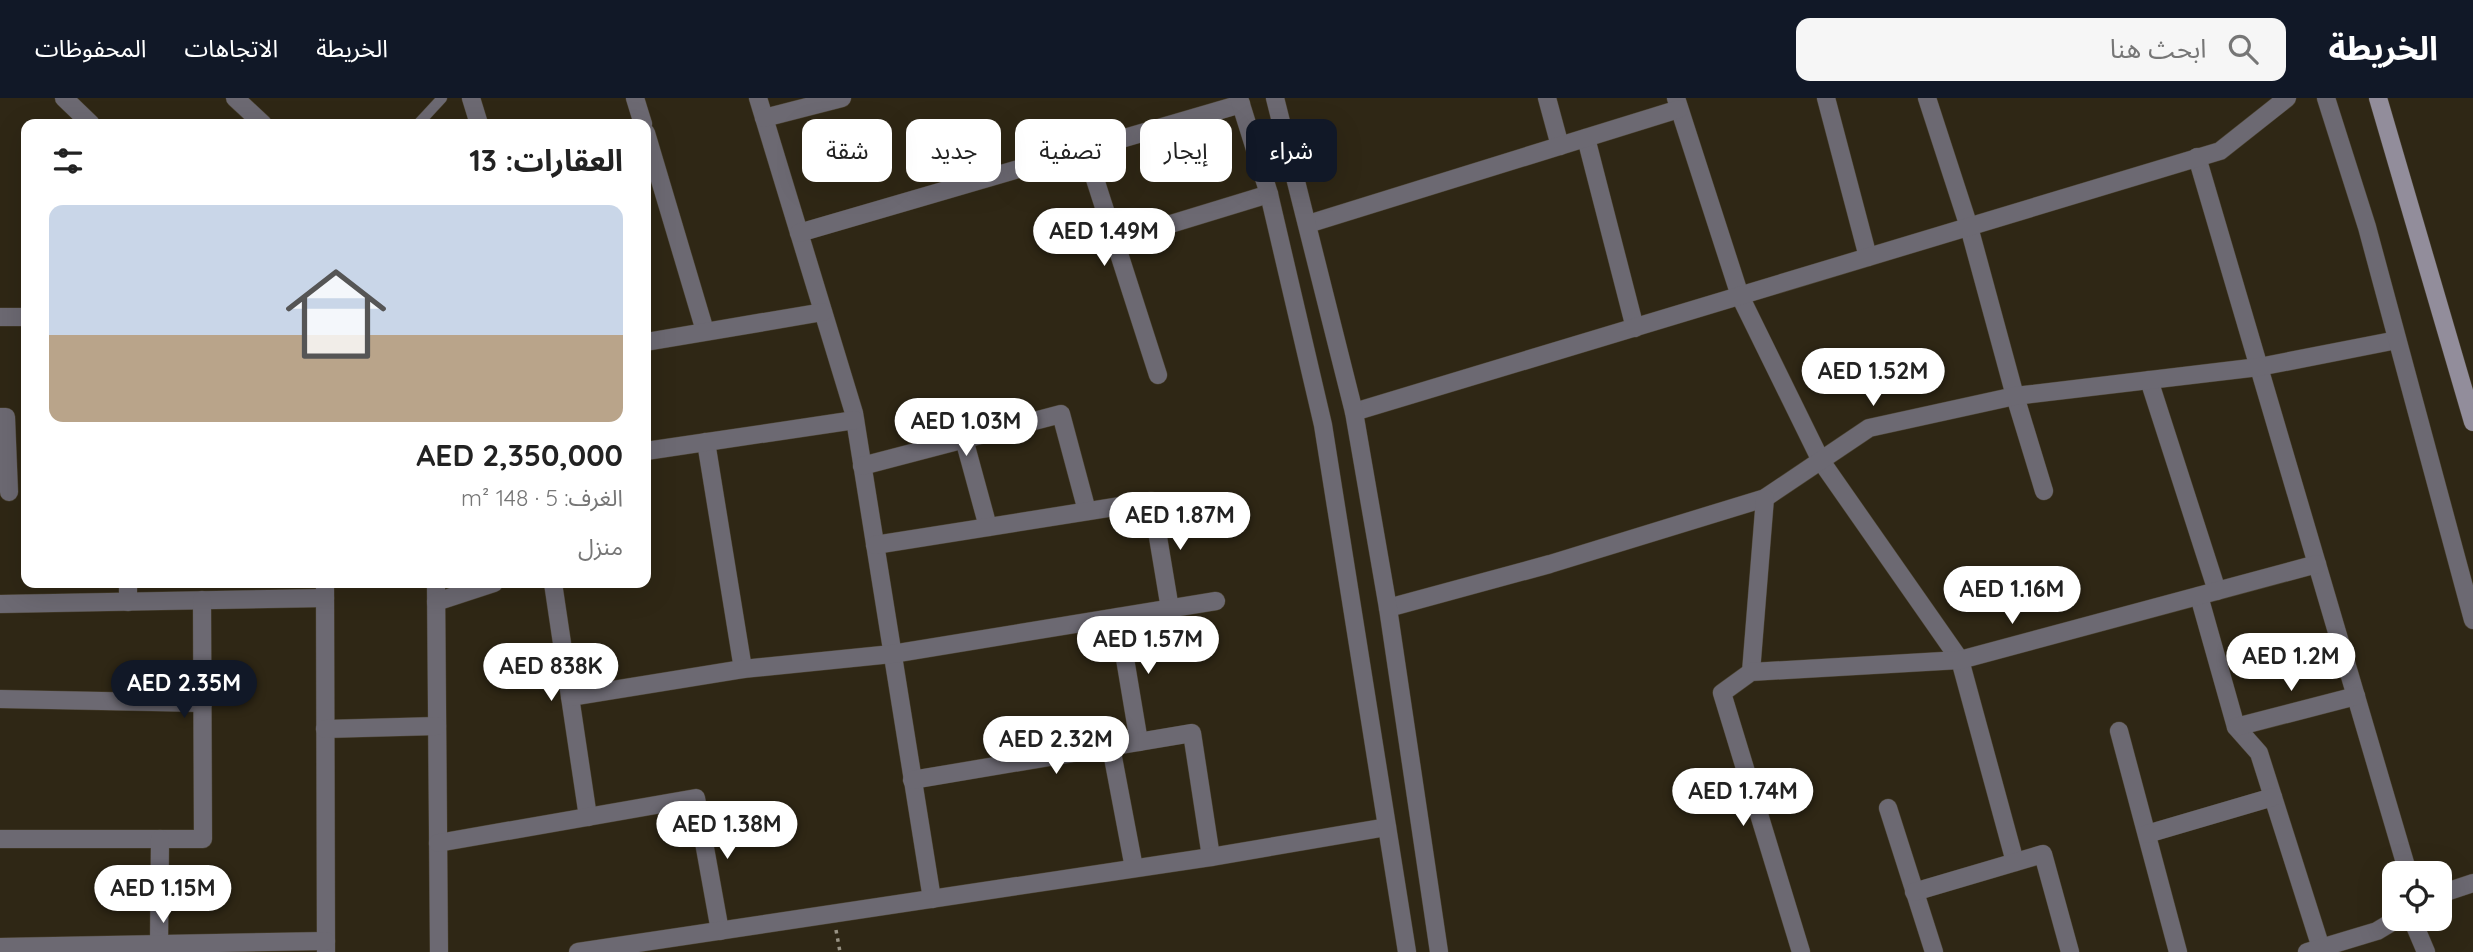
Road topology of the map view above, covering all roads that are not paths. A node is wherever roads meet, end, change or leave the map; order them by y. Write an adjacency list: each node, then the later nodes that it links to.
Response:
1 (64, 98): 18 (street)
2 (235, 98): 19 (street)
3 (442, 98): 20 (lane)
4 (471, 98): 21 (street)
5 (635, 98): 22 (street)
6 (758, 98): 17 (street)
7 (842, 98): 17 (street)
8 (1275, 98): 31 (street)
9 (1546, 98): 25 (street)
10 (1826, 98): 35 (street)
11 (1927, 98): 32 (street)
12 (2287, 98): 27 (street)
13 (2326, 98): 42 (street)
14 (2378, 98): 51 (main road)
15 (1240, 101): 23 (street); 30 (street)
16 (1678, 104): 24 (street); 36 (street)
17 (764, 118): 33 (street)
18 (86, 119)
19 (258, 119)
20 (423, 119)
21 (477, 119)
22 (641, 119)
23 (1126, 136)
24 (1586, 138): 25 (street); 40 (street)
25 (1560, 146): 31 (street)
26 (651, 150): 41 (street)
27 (2197, 157): 32 (street); 44 (street)
28 (1015, 169): 33 (street)
29 (1097, 182): 34 (street)
30 (1269, 194): 34 (street); 97 (street)
31 (1308, 224): 48 (street)
32 (1969, 227): 35 (street); 47 (street)
33 (799, 233): 37 (street)
34 (1115, 241): 45 (street)
35 (1868, 257): 36 (street)
36 (1740, 296): 40 (street); 55 (street)
37 (823, 312): 41 (street); 50 (street)
38 (0, 317): 39 (street)
39 (21, 317)
40 (1635, 328): 48 (street)
41 (705, 331): 43 (street)
42 (2397, 340): 44 (street); 78 (street)
43 (651, 341)
44 (2259, 367): 46 (street); 63 (street)
45 (1158, 375)
46 (2149, 380): 47 (street); 69 (street)
47 (2015, 396): 55 (street); 57 (street)
48 (1354, 412): 75 (street)
49 (0, 417): 58 (street)
50 (855, 420): 53 (street); 56 (street)
51 (2473, 422)
52 (964, 439): 56 (street); 60 (street); 61 (street)
53 (706, 442): 54 (street); 81 (street)
54 (651, 450)
55 (1821, 461): 59 (street); 80 (street)
56 (862, 466): 62 (street)
57 (2044, 491)
58 (12, 492)
59 (1765, 498): 75 (street); 82 (street)
60 (1087, 511): 61 (street); 76 (street)
61 (988, 527): 62 (street)
62 (875, 545): 79 (street)
63 (2317, 565): 69 (street); 83 (street)
64 (128, 588): 72 (street)
65 (436, 588): 73 (street)
66 (479, 588): 73 (street)
67 (554, 588): 84 (street)
68 (325, 591): 70 (street); 89 (street)
69 (2208, 593): 80 (street); 88 (street)
70 (202, 600): 72 (street); 86 (street)
71 (1216, 601): 76 (street)
72 (128, 602): 74 (street)
73 (436, 602): 87 (street)
74 (0, 604)
75 (1388, 608): 120 (street)
76 (1170, 609): 77 (street)
77 (1118, 617): 79 (street); 91 (street)
78 (2473, 620)
79 (892, 654): 81 (street); 93 (street)
80 (1960, 660): 82 (street); 104 (street)
81 (743, 669): 84 (street)
82 (1751, 672): 121 (street)
83 (2356, 696): 88 (street); 103 (street)
84 (570, 697): 96 (street)
85 (0, 699): 86 (street)
86 (203, 703): 100 (street)
87 (437, 726): 89 (street); 101 (street)
88 (2236, 727): 94 (street)
89 (325, 729): 115 (street)
90 (2119, 730): 98 (street)
91 (1139, 742): 92 (street); 102 (street)
92 (1111, 747): 93 (street); 105 (street)
93 (912, 780): 109 (street)
94 (2273, 797): 98 (street); 116 (street)
95 (1888, 808): 108 (street)
96 (588, 817): 101 (street); 111 (street)
97 (1387, 827): 102 (street); 119 (street)
98 (2147, 834): 124 (street)
99 (0, 839): 100 (street)
100 (160, 839): 113 (street)
101 (438, 844): 117 (street)
102 (1211, 857): 105 (street)
103 (2404, 861)
104 (2015, 862): 108 (street); 123 (street)
105 (1134, 868): 109 (street)
106 (2473, 883): 107 (street)
107 (2452, 890)
108 (1914, 892): 122 (street)
109 (932, 899): 111 (street)
110 (2382, 928): 116 (street)
111 (720, 930): 118 (street)
112 (2417, 931): 125 (street)
113 (159, 944): 114 (street); 115 (street)
114 (0, 947)
115 (326, 947)
116 (2314, 950)
117 (439, 952)
118 (578, 952)
119 (1407, 952)
120 (1439, 952)
121 (1801, 952)
122 (1934, 952)
123 (2070, 952)
124 (2178, 952)
125 (2426, 952)

